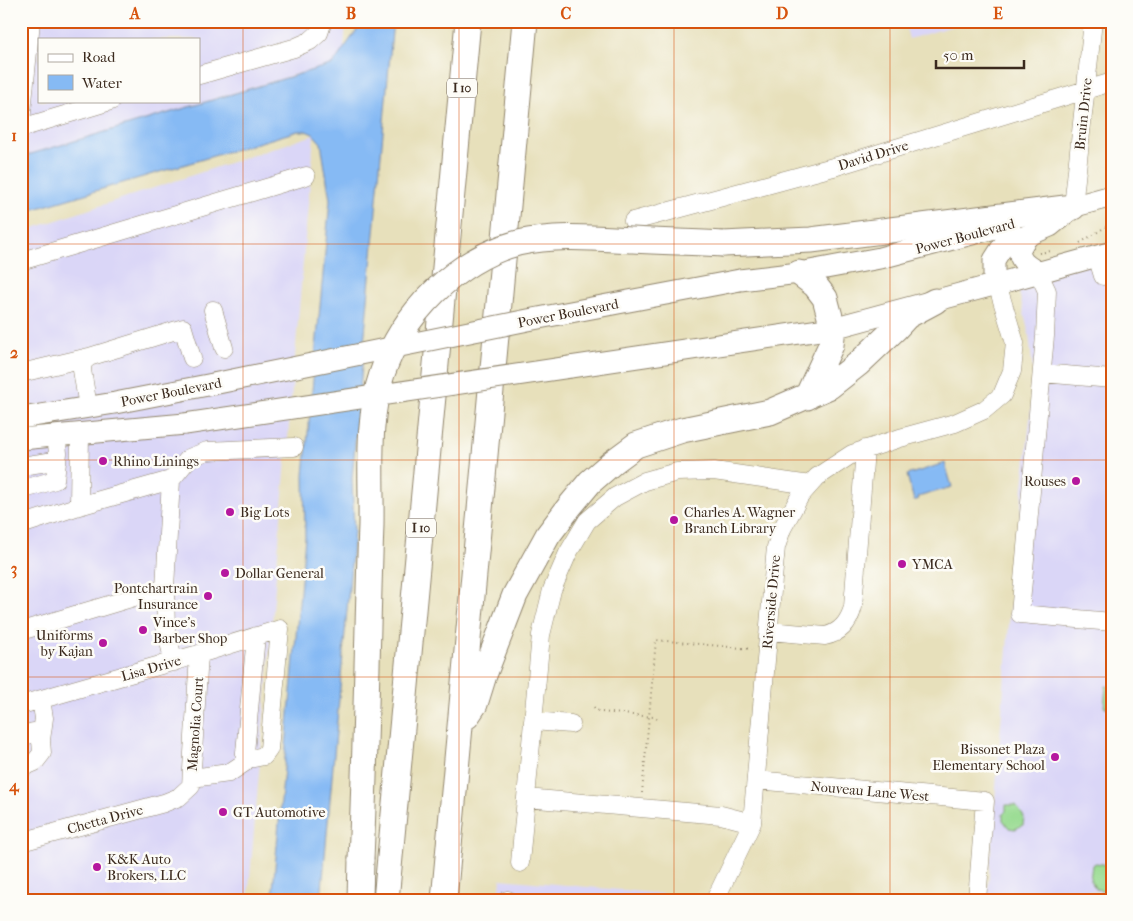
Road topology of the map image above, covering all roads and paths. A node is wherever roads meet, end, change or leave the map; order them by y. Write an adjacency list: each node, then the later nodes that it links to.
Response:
1 (31, 21): 10 (street)
2 (322, 21): 6 (street)
3 (468, 21): 77 (highway, I 10)
4 (525, 21): 64 (highway)
5 (1093, 21): 8 (street, Bruin Drive)
6 (200, 76)
7 (1112, 82): 8 (street, David Drive)
8 (1086, 90): 14 (street, Bruin Drive); 15 (street, David Drive)
9 (108, 102): 11 (street)
10 (21, 122)
11 (21, 128)
12 (306, 176): 20 (street)
13 (1112, 196): 14 (main road, Power Boulevard)
14 (1073, 207): 19 (main road); 22 (main road, Power Boulevard); 76 (highway, bridge)
15 (632, 221)
16 (1112, 223): 17 (path)
17 (1073, 245)
18 (1056, 250): 19 (path)
19 (1035, 254): 21 (main road, Power Boulevard); 23 (main road, Power Boulevard); 23 (main road); 31 (street)
20 (21, 260)
21 (1104, 261)
22 (798, 273): 26 (highway); 33 (main road, Power Boulevard, bridge)
23 (997, 284): 24 (main road, Power Boulevard); 41 (street, Riverside Drive)
24 (935, 301): 26 (main road, Power Boulevard); 34 (highway)
25 (213, 310): 27 (street)
26 (834, 328): 34 (highway); 37 (main road, Power Boulevard, bridge)
27 (224, 348)
28 (89, 357): 29 (street); 30 (street); 35 (street)
29 (192, 358)
30 (21, 373)
31 (1042, 373): 32 (street); 50 (street)
32 (1112, 380)
33 (156, 395): 35 (main road, Power Boulevard); 37 (main road)
34 (807, 397): 64 (highway)
35 (88, 407): 36 (main road, Power Boulevard)
36 (21, 418)
37 (80, 433): 38 (main road, Power Boulevard); 47 (street)
38 (56, 435): 39 (main road, Power Boulevard); 42 (street)
39 (21, 439)
40 (294, 447): 44 (street)
41 (865, 449): 45 (street, Riverside Drive); 52 (street)
42 (57, 463): 43 (street); 46 (street)
43 (21, 466)
44 (171, 480): 47 (street); 49 (street)
45 (810, 485): 52 (street, Riverside Drive); 62 (street)
46 (21, 490)
47 (79, 506): 48 (street)
48 (21, 525)
49 (165, 588): 51 (street); 56 (street)
50 (1112, 622)
51 (21, 631)
52 (769, 631): 69 (street, Riverside Drive)
53 (256, 636): 55 (street, Lisa Drive); 67 (street); 67 (street, Lisa Drive)
54 (756, 650): 60 (path)
55 (199, 654): 56 (street, Lisa Drive); 70 (street, Magnolia Court)
56 (174, 662): 57 (street, Lisa Drive)
57 (41, 700): 58 (street, Lisa Drive); 66 (street)
58 (21, 705)
59 (594, 707): 60 (path)
60 (649, 717): 61 (path); 72 (path)
61 (657, 719)
62 (533, 721): 63 (street); 71 (street)
63 (571, 724)
64 (460, 729): 78 (highway)
65 (21, 736): 66 (street)
66 (41, 740): 68 (street)
67 (246, 758): 70 (street)
68 (21, 768)
69 (756, 780): 73 (street, Riverside Drive); 80 (street, Nouveau Lane West)
70 (188, 784): 74 (street, Chetta Drive)
71 (526, 798): 72 (street); 75 (street)
72 (641, 808): 73 (street)
73 (752, 823): 79 (street, Riverside Drive)
74 (21, 842)
75 (520, 863)
76 (360, 900)
77 (386, 900)
78 (444, 900)
79 (715, 900)
80 (977, 900)

